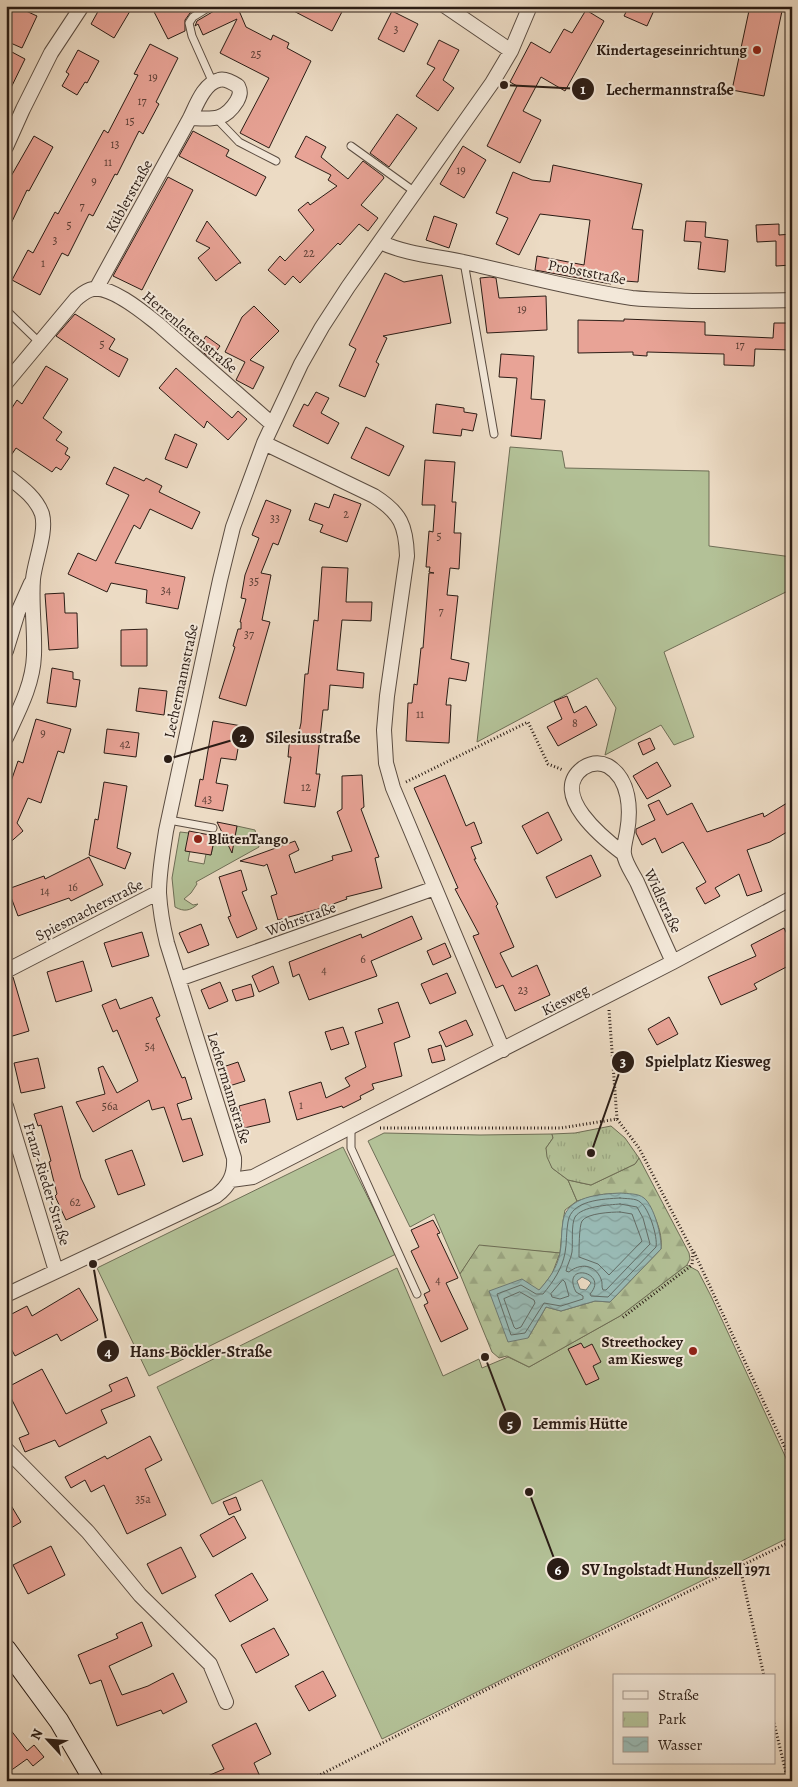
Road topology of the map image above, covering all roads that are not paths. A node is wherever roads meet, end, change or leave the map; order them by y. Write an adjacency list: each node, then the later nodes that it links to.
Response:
1 (82, 6): 10 (street)
2 (211, 6): 6 (lane)
3 (445, 6): 5 (street)
4 (530, 6): 5 (street, Lechermannstraße)
5 (511, 51): 12 (street, Lechermannstraße)
6 (214, 83): 7 (street, Küblerstraße); 8 (street)
7 (190, 118): 8 (street); 15 (street, Küblerstraße)
8 (217, 119): 11 (lane)
9 (351, 146): 12 (lane)
10 (6, 147)
11 (276, 161)
12 (415, 192): 13 (street, Lechermannstraße)
13 (380, 242): 14 (street, Probststraße); 20 (street, Lechermannstraße)
14 (464, 262): 16 (street, Probststraße); 21 (lane)
15 (96, 289): 18 (street); 20 (street, Herrenlettenstraße)
16 (792, 300)
17 (6, 310): 18 (lane)
18 (40, 343): 19 (street)
19 (6, 383)
20 (272, 424): 22 (street, Lechermannstraße)
21 (494, 434)
22 (264, 443): 27 (street, Lechermannstraße); 30 (street)
23 (6, 475): 24 (street)
24 (33, 578): 25 (street); 26 (street)
25 (6, 651)
26 (6, 738)
27 (169, 820): 28 (lane); 31 (street, Lechermannstraße)
28 (213, 828)
29 (624, 854): 29 (street, Widlstraße); 33 (street, Widlstraße)
30 (435, 888): 35 (street, Wöhrstraße); 36 (street)
31 (159, 892): 34 (street, Spiesmacherstraße); 35 (street, Lechermannstraße)
32 (792, 898): 33 (street, Kiesweg)
33 (673, 962): 36 (street, Kiesweg)
34 (6, 971)
35 (178, 979): 39 (street, Lechermannstraße)
36 (502, 1050): 38 (street, Kiesweg)
37 (6, 1106): 40 (street, Franz-Rieder-Straße)
38 (356, 1124): 39 (street, Kiesweg); 41 (lane)
39 (231, 1180): 40 (street)
40 (56, 1271): 42 (street)
41 (417, 1294)
42 (6, 1295)
43 (6, 1449): 45 (street)
44 (6, 1650): 46 (street)
45 (226, 1702)
46 (94, 1781)

